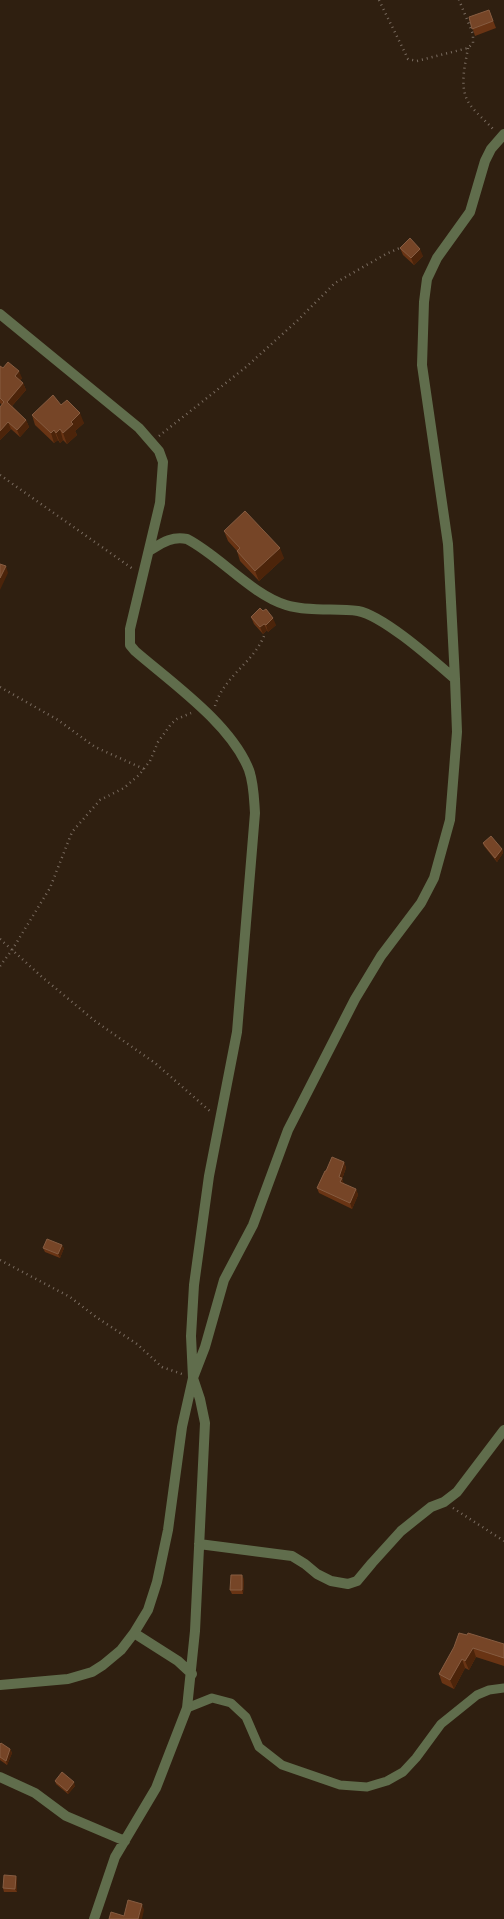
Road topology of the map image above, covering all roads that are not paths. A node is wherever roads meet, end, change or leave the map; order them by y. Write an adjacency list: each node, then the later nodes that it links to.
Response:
1 (502, 136): 4 (street)
2 (0, 314): 3 (street)
3 (149, 551): 4 (street); 5 (street)
4 (455, 679): 5 (street)
5 (193, 1378): 7 (street); 8 (street)
6 (504, 1430): 7 (street)
7 (199, 1544): 9 (street)
8 (134, 1633): 9 (street); 10 (street)
9 (192, 1674): 12 (street)
10 (0, 1685)
11 (504, 1688): 12 (lane)
12 (187, 1708): 14 (street)
13 (0, 1777): 14 (street)
14 (125, 1841): 15 (street)
15 (94, 1919)

